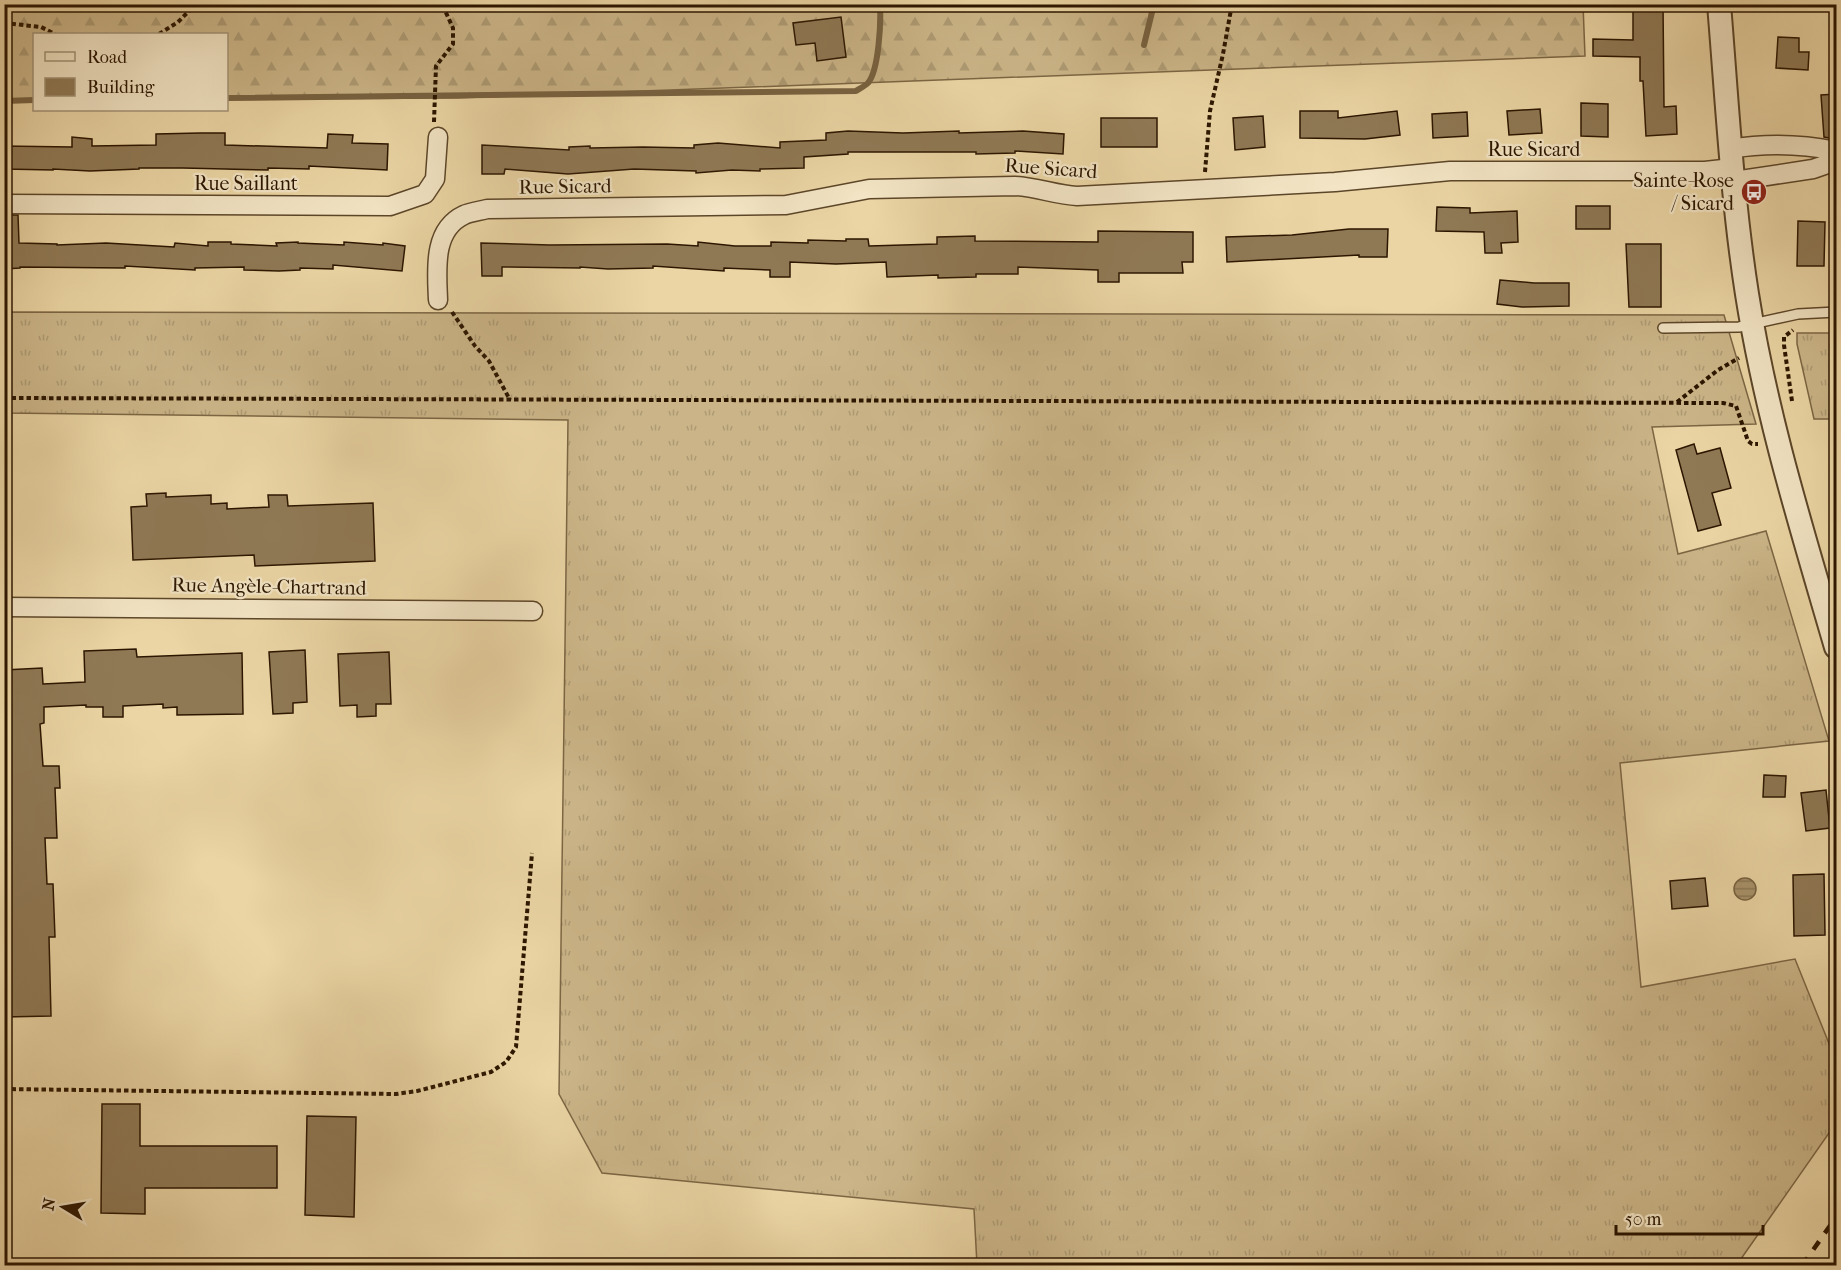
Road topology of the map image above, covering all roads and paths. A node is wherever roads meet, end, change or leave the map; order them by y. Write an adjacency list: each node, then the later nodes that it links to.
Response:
1 (196, 4): 8 (path)
2 (442, 4): 9 (path)
3 (1232, 4): 13 (path)
4 (1756, 4): 5 (path)
5 (1729, 7): 12 (street)
6 (4, 23): 7 (path)
7 (53, 33)
8 (161, 33)
9 (438, 137): 14 (street, Rue Saillant)
10 (1836, 151): 12 (street)
11 (1836, 161): 12 (street)
12 (1732, 166): 13 (street, Rue Sicard); 17 (street)
13 (1204, 189): 15 (street, Rue Sicard)
14 (4, 204)
15 (438, 300): 22 (path)
16 (1836, 312): 17 (lane)
17 (1753, 325): 18 (lane); 28 (street)
18 (1663, 328)
19 (1784, 337): 24 (path)
20 (1739, 358): 23 (path)
21 (4, 399): 22 (path)
22 (511, 401): 23 (path)
23 (1677, 403): 25 (path)
24 (1793, 411)
25 (1762, 443)
26 (4, 607): 27 (street, Rue Angèle-Chartrand)
27 (533, 611)
28 (1836, 647)
29 (532, 853): 30 (path)
30 (4, 1089)

